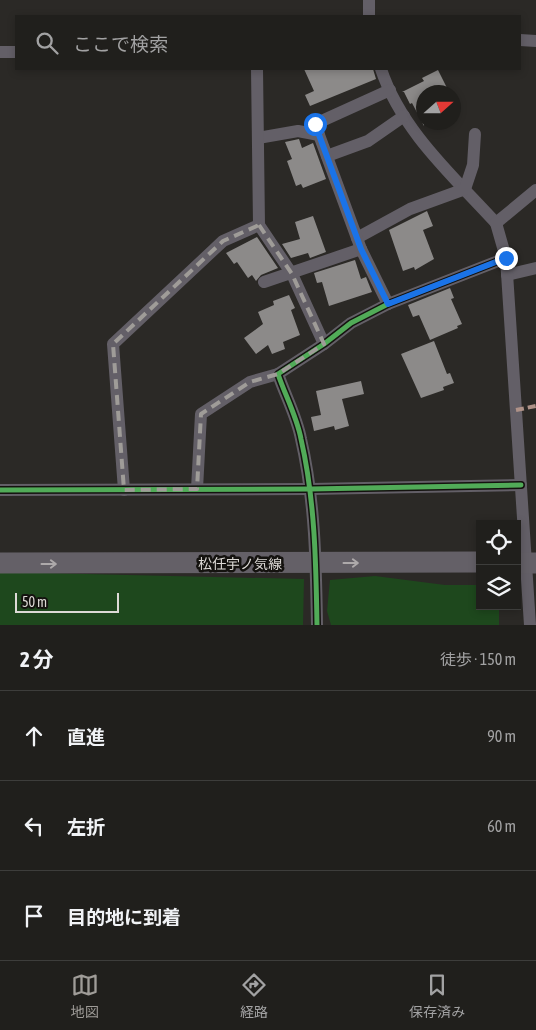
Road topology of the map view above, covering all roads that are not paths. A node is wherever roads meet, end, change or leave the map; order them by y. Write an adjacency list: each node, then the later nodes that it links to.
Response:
1 (368, 0): 2 (street)
2 (369, 15)
3 (521, 40): 4 (street)
4 (536, 41)
5 (0, 52): 6 (street)
6 (15, 52)
7 (257, 70): 13 (street)
8 (381, 70): 9 (street)
9 (390, 90): 10 (street); 12 (street)
10 (404, 116): 14 (street); 15 (street)
11 (475, 134): 15 (street)
12 (320, 135): 13 (street); 14 (street)
13 (258, 138): 18 (street)
14 (327, 156): 19 (street)
15 (465, 189): 17 (street); 19 (street)
16 (536, 190): 17 (street)
17 (496, 222): 20 (street)
18 (259, 225): 22 (street); 31 (street)
19 (359, 244): 22 (street); 25 (street)
20 (506, 258): 23 (street); 25 (street)
21 (536, 268): 23 (street)
22 (292, 274): 24 (street); 26 (street)
23 (507, 275): 28 (street)
24 (264, 282)
25 (388, 304): 26 (street)
26 (324, 344): 27 (street)
27 (278, 374): 29 (street); 32 (street)
28 (521, 485): 29 (street); 33 (street)
29 (311, 489): 32 (street); 38 (street)
30 (0, 490): 31 (street)
31 (124, 490): 32 (street)
32 (197, 490)
33 (523, 525): 34 (street); 36 (street)
34 (536, 531)
35 (476, 562): 38 (main road, 松任宇ノ気線, one-way to 35)
36 (526, 563): 40 (street)
37 (0, 564): 38 (main road, 松任宇ノ気線, one-way to 38)
38 (316, 564): 39 (street)
39 (317, 625)
40 (530, 625)

